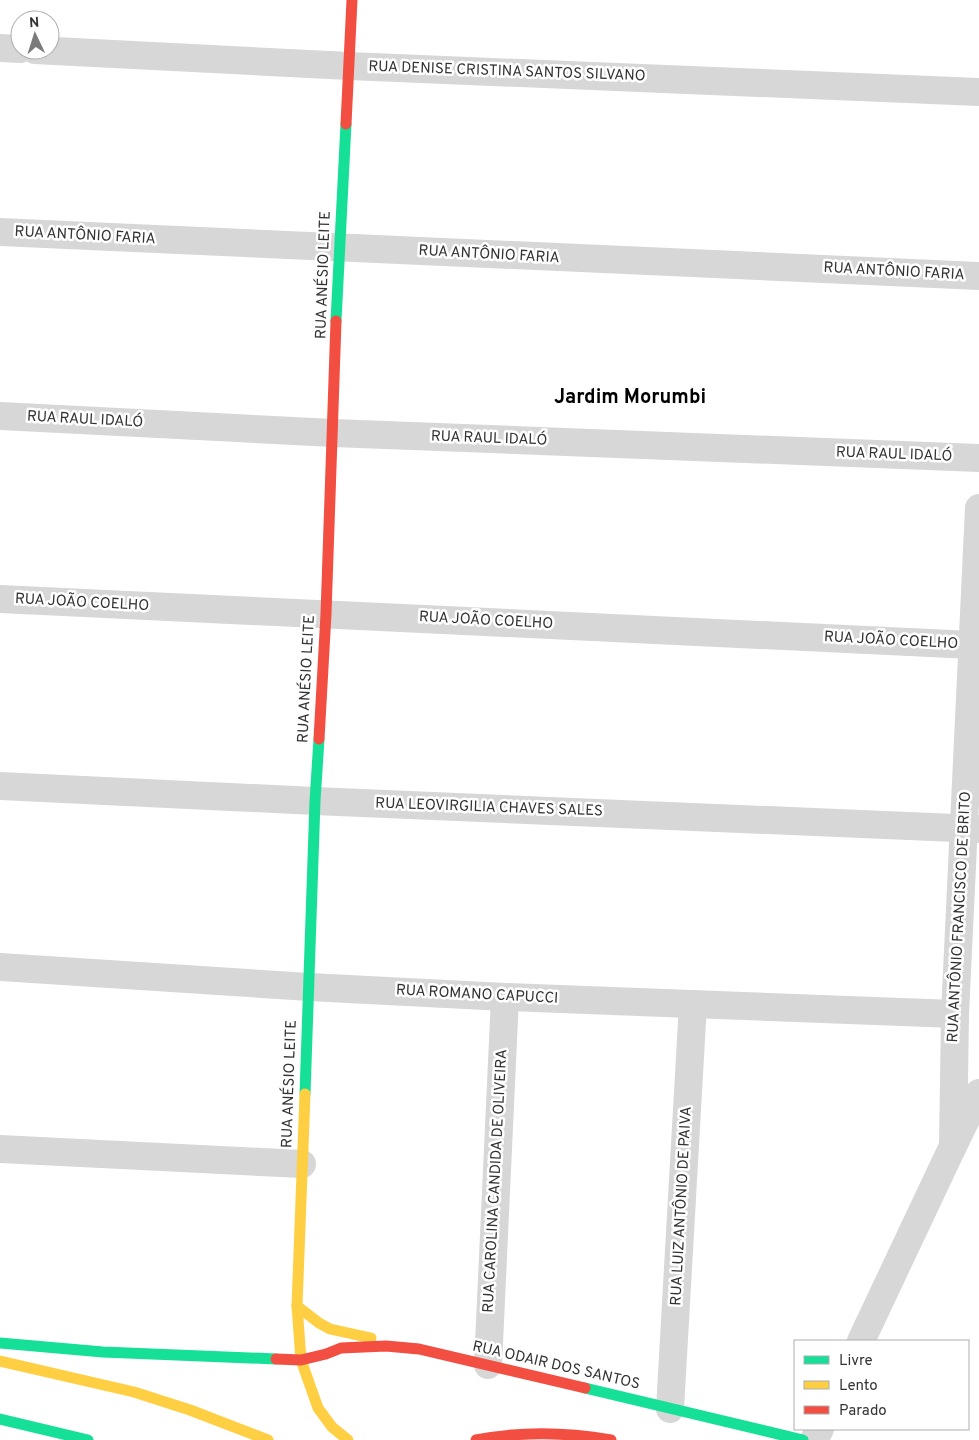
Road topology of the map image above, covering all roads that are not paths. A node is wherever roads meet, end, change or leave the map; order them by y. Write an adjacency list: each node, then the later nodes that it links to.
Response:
1 (352, 0): 3 (main road, RUA ANÉSIO LEITE)
2 (60, 51): 3 (street, RUA DENISE CRISTINA SANTOS SILVANO)
3 (349, 66): 4 (street, RUA DENISE CRISTINA SANTOS SILVANO); 6 (main road, RUA ANÉSIO LEITE)
4 (979, 92)
5 (0, 232): 6 (street, RUA ANTÔNIO FARIA)
6 (340, 248): 7 (street, RUA ANTÔNIO FARIA); 9 (main road, RUA ANÉSIO LEITE)
7 (979, 276)
8 (0, 416): 9 (street, RUA RAUL IDALÓ)
9 (333, 432): 10 (street, RUA RAUL IDALÓ); 13 (main road, RUA ANÉSIO LEITE)
10 (979, 458)
11 (979, 508): 14 (street, RUA ANTÔNIO FRANCISCO DE BRITO)
12 (0, 599): 13 (street, RUA JOÃO COELHO)
13 (326, 614): 14 (street, RUA JOÃO COELHO); 16 (main road, RUA ANÉSIO LEITE)
14 (972, 645): 17 (street, RUA ANTÔNIO FRANCISCO DE BRITO)
15 (0, 786): 16 (street, RUA LEOVIRGILIA CHAVES SALES)
16 (316, 801): 17 (street, RUA LEOVIRGILIA CHAVES SALES); 19 (main road, RUA ANÉSIO LEITE)
17 (971, 828): 22 (street, RUA ANTÔNIO FRANCISCO DE BRITO)
18 (0, 967): 19 (street, RUA ROMANO CAPUCCI)
19 (309, 987): 20 (street, RUA ROMANO CAPUCCI); 26 (main road, RUA ANÉSIO LEITE)
20 (505, 997): 21 (street, RUA ROMANO CAPUCCI); 33 (street, RUA CAROLINA CANDIDA DE OLIVEIRA)
21 (693, 1004): 22 (street, RUA ROMANO CAPUCCI); 34 (street, RUA LUIZ ANTÔNIO DE PAIVA)
22 (954, 1014): 24 (street, RUA ANTÔNIO FRANCISCO DE BRITO)
23 (979, 1093): 24 (street)
24 (952, 1146): 28 (street)
25 (0, 1150): 26 (street)
26 (302, 1164): 27 (main road, RUA ANÉSIO LEITE)
27 (297, 1306): 30 (main road); 31 (main road, RUA ANÉSIO LEITE)
28 (861, 1340)
29 (0, 1344): 31 (main road, RUA ODAIR DOS SANTOS)
30 (419, 1349): 31 (main road, RUA ODAIR DOS SANTOS); 33 (main road, RUA ODAIR DOS SANTOS)
31 (302, 1360): 38 (main road, RUA ANÉSIO LEITE)
32 (0, 1361): 37 (main road)
33 (488, 1365): 34 (main road, RUA ODAIR DOS SANTOS)
34 (670, 1409): 41 (main road, RUA ODAIR DOS SANTOS)
35 (0, 1419): 36 (main road)
36 (88, 1440)
37 (268, 1440)
38 (348, 1440)
39 (476, 1440): 40 (main road)
40 (611, 1440)
41 (803, 1440)

